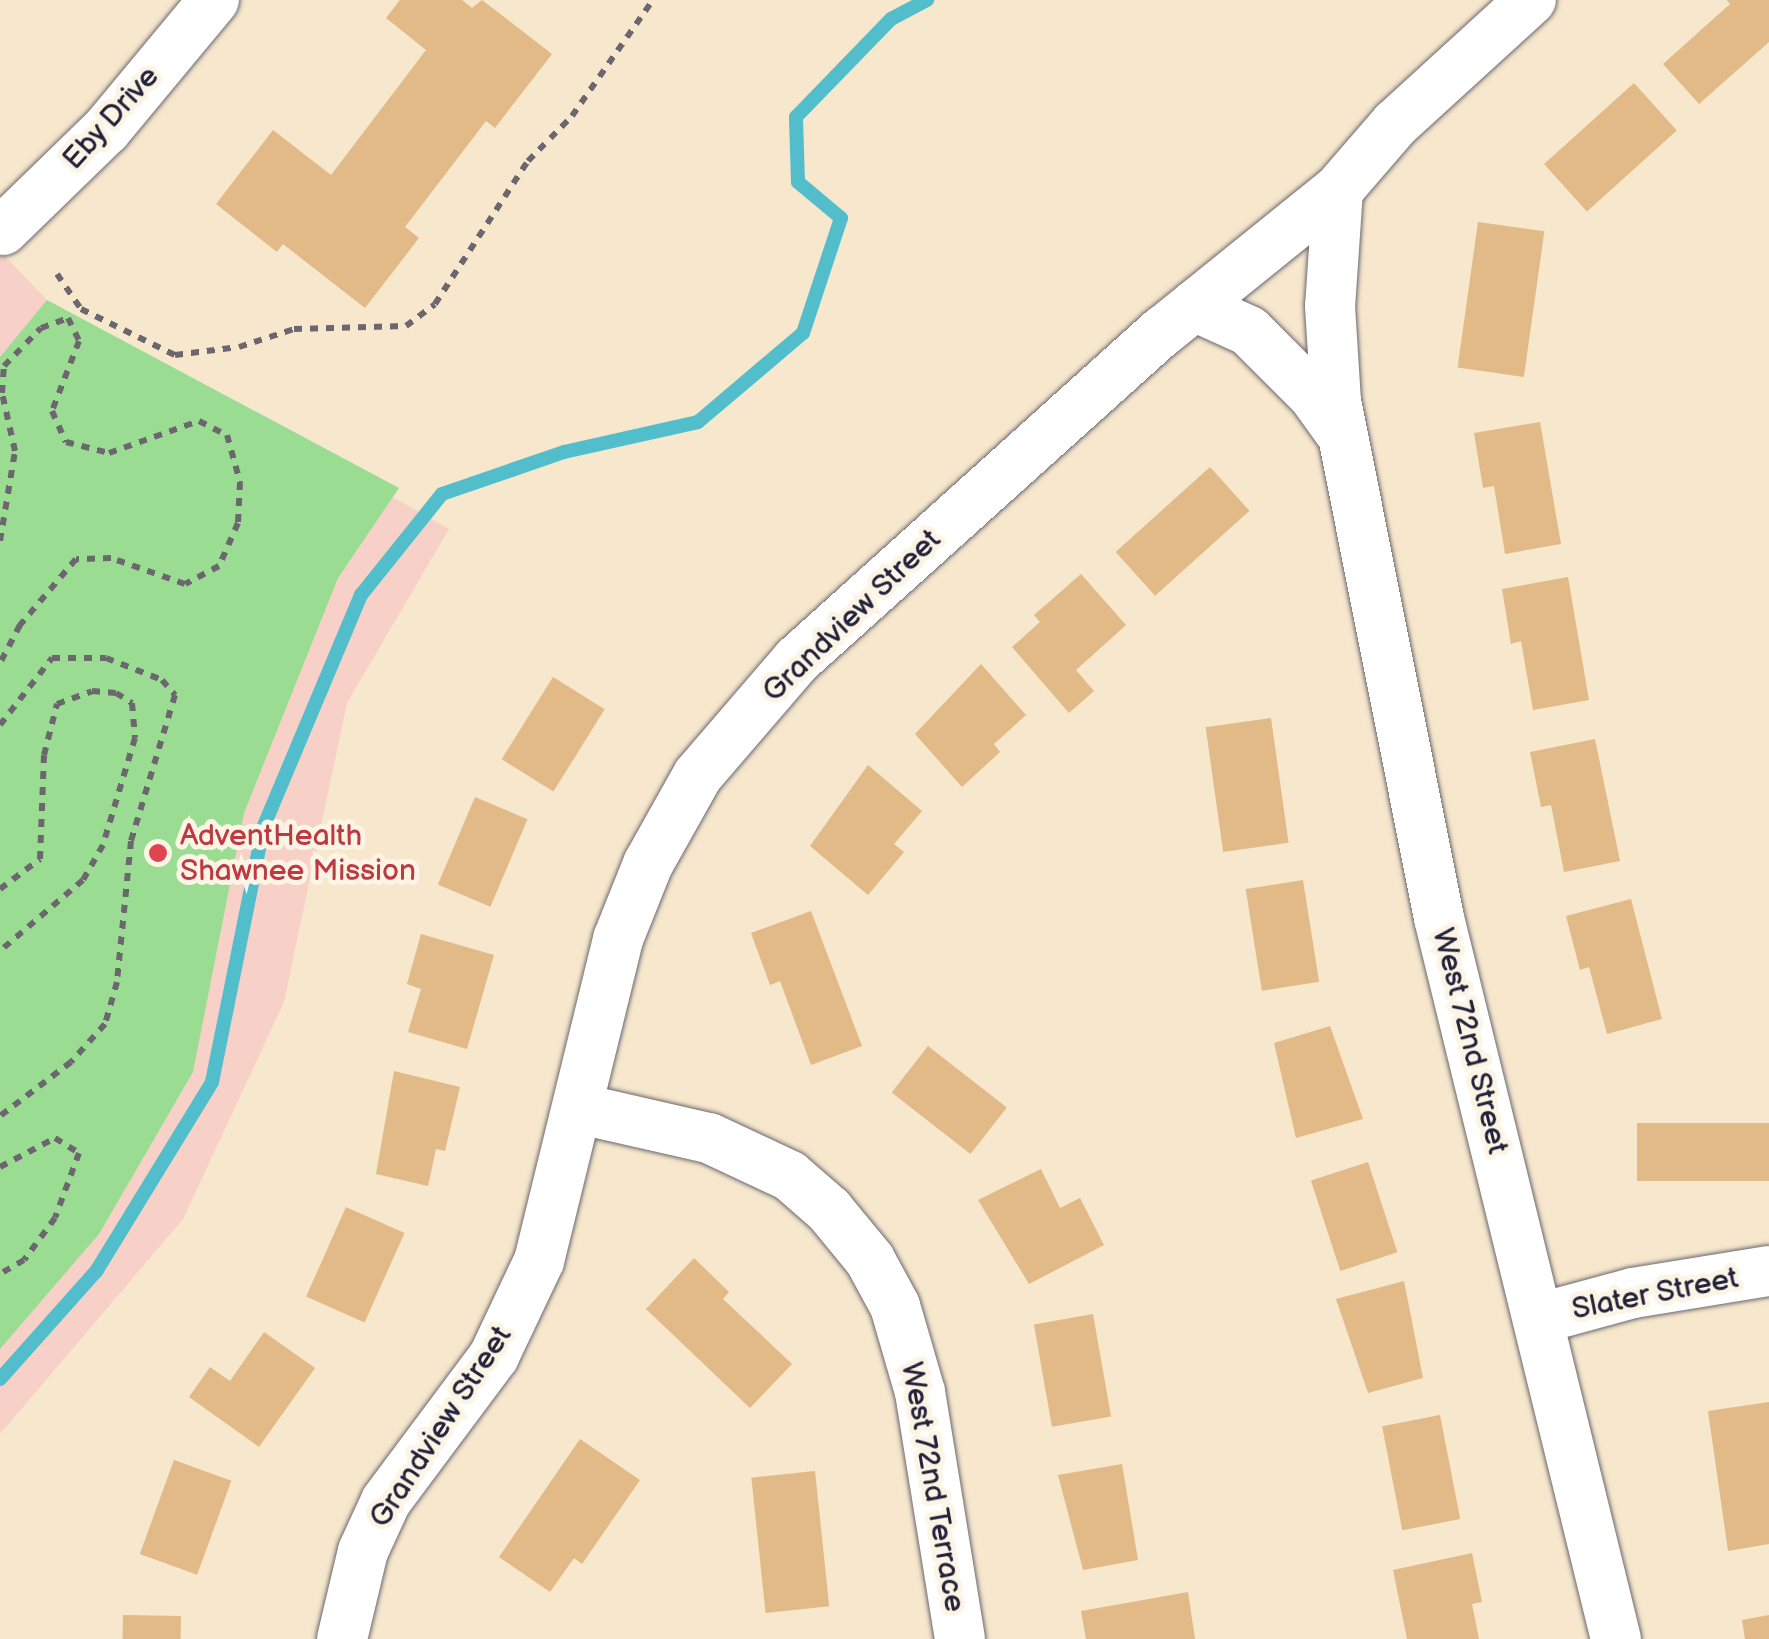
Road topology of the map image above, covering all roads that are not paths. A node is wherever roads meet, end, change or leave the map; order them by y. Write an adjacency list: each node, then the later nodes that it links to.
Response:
1 (214, 0): 4 (street, Eby Drive)
2 (1531, 0): 3 (street, Grandview Street)
3 (1338, 190): 5 (street, Grandview Street); 6 (street, West 72nd Street)
4 (3, 230)
5 (1194, 306): 6 (street, West 72nd Street); 7 (street, Grandview Street)
6 (1344, 438): 9 (street, West 72nd Street)
7 (581, 1109): 10 (street, Grandview Street); 11 (street, West 72nd Terrace)
8 (1769, 1272): 9 (street, Slater Street)
9 (1541, 1318): 12 (street, West 72nd Street)
10 (342, 1639)
11 (960, 1639)
12 (1616, 1639)

